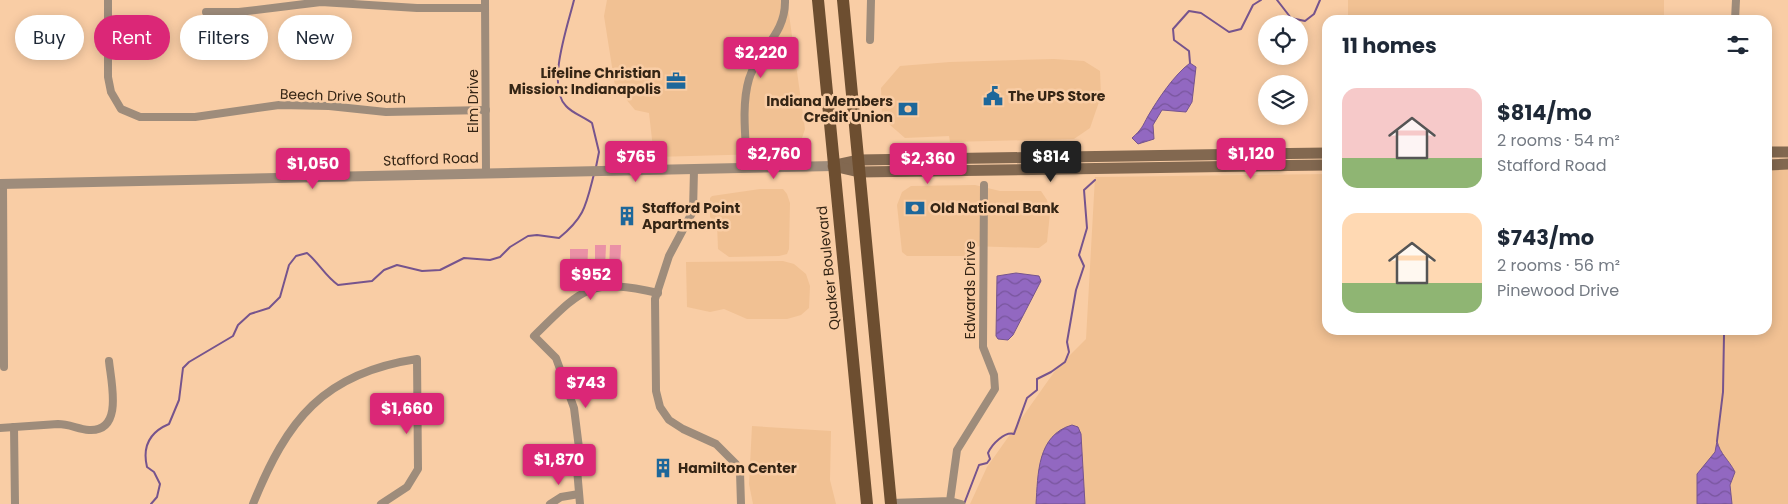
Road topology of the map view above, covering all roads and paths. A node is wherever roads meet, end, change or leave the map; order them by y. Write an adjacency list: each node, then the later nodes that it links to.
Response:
1 (108, 0): 11 (street, Beech Drive South)
2 (785, 0): 20 (street)
3 (818, 0): 18 (main road, Quaker Boulevard)
4 (843, 0): 19 (main road)
5 (870, 0): 10 (street)
6 (1736, 0): 9 (street)
7 (485, 4): 8 (street); 11 (street, Elm Drive)
8 (206, 12)
9 (1736, 15)
10 (870, 40)
11 (486, 110): 22 (street, Elm Drive)
12 (1772, 152): 13 (main road)
13 (1788, 152)
14 (1322, 153): 19 (main road, Stafford Road)
15 (1788, 164): 17 (main road)
16 (1322, 165): 19 (main road, Stafford Road)
17 (1772, 165)
18 (833, 166): 19 (main road, Stafford Road); 20 (street, Stafford Road); 38 (main road, Quaker Boulevard)
19 (858, 166): 39 (main road)
20 (746, 168): 21 (street, Stafford Road)
21 (694, 170): 22 (street, Stafford Road); 25 (street)
22 (486, 172): 23 (street, Stafford Road)
23 (2, 184): 27 (street)
24 (984, 185): 31 (street, Edwards Drive)
25 (658, 293): 30 (street); 37 (street)
26 (109, 361): 28 (street)
27 (4, 366)
28 (14, 427): 29 (street); 32 (street)
29 (0, 428)
30 (579, 494): 35 (street); 36 (street)
31 (955, 502): 39 (street, Edwards Drive)
32 (15, 504)
33 (253, 504): 34 (street)
34 (381, 504)
35 (550, 504)
36 (580, 504)
37 (741, 504)
38 (866, 504)
39 (891, 504)

